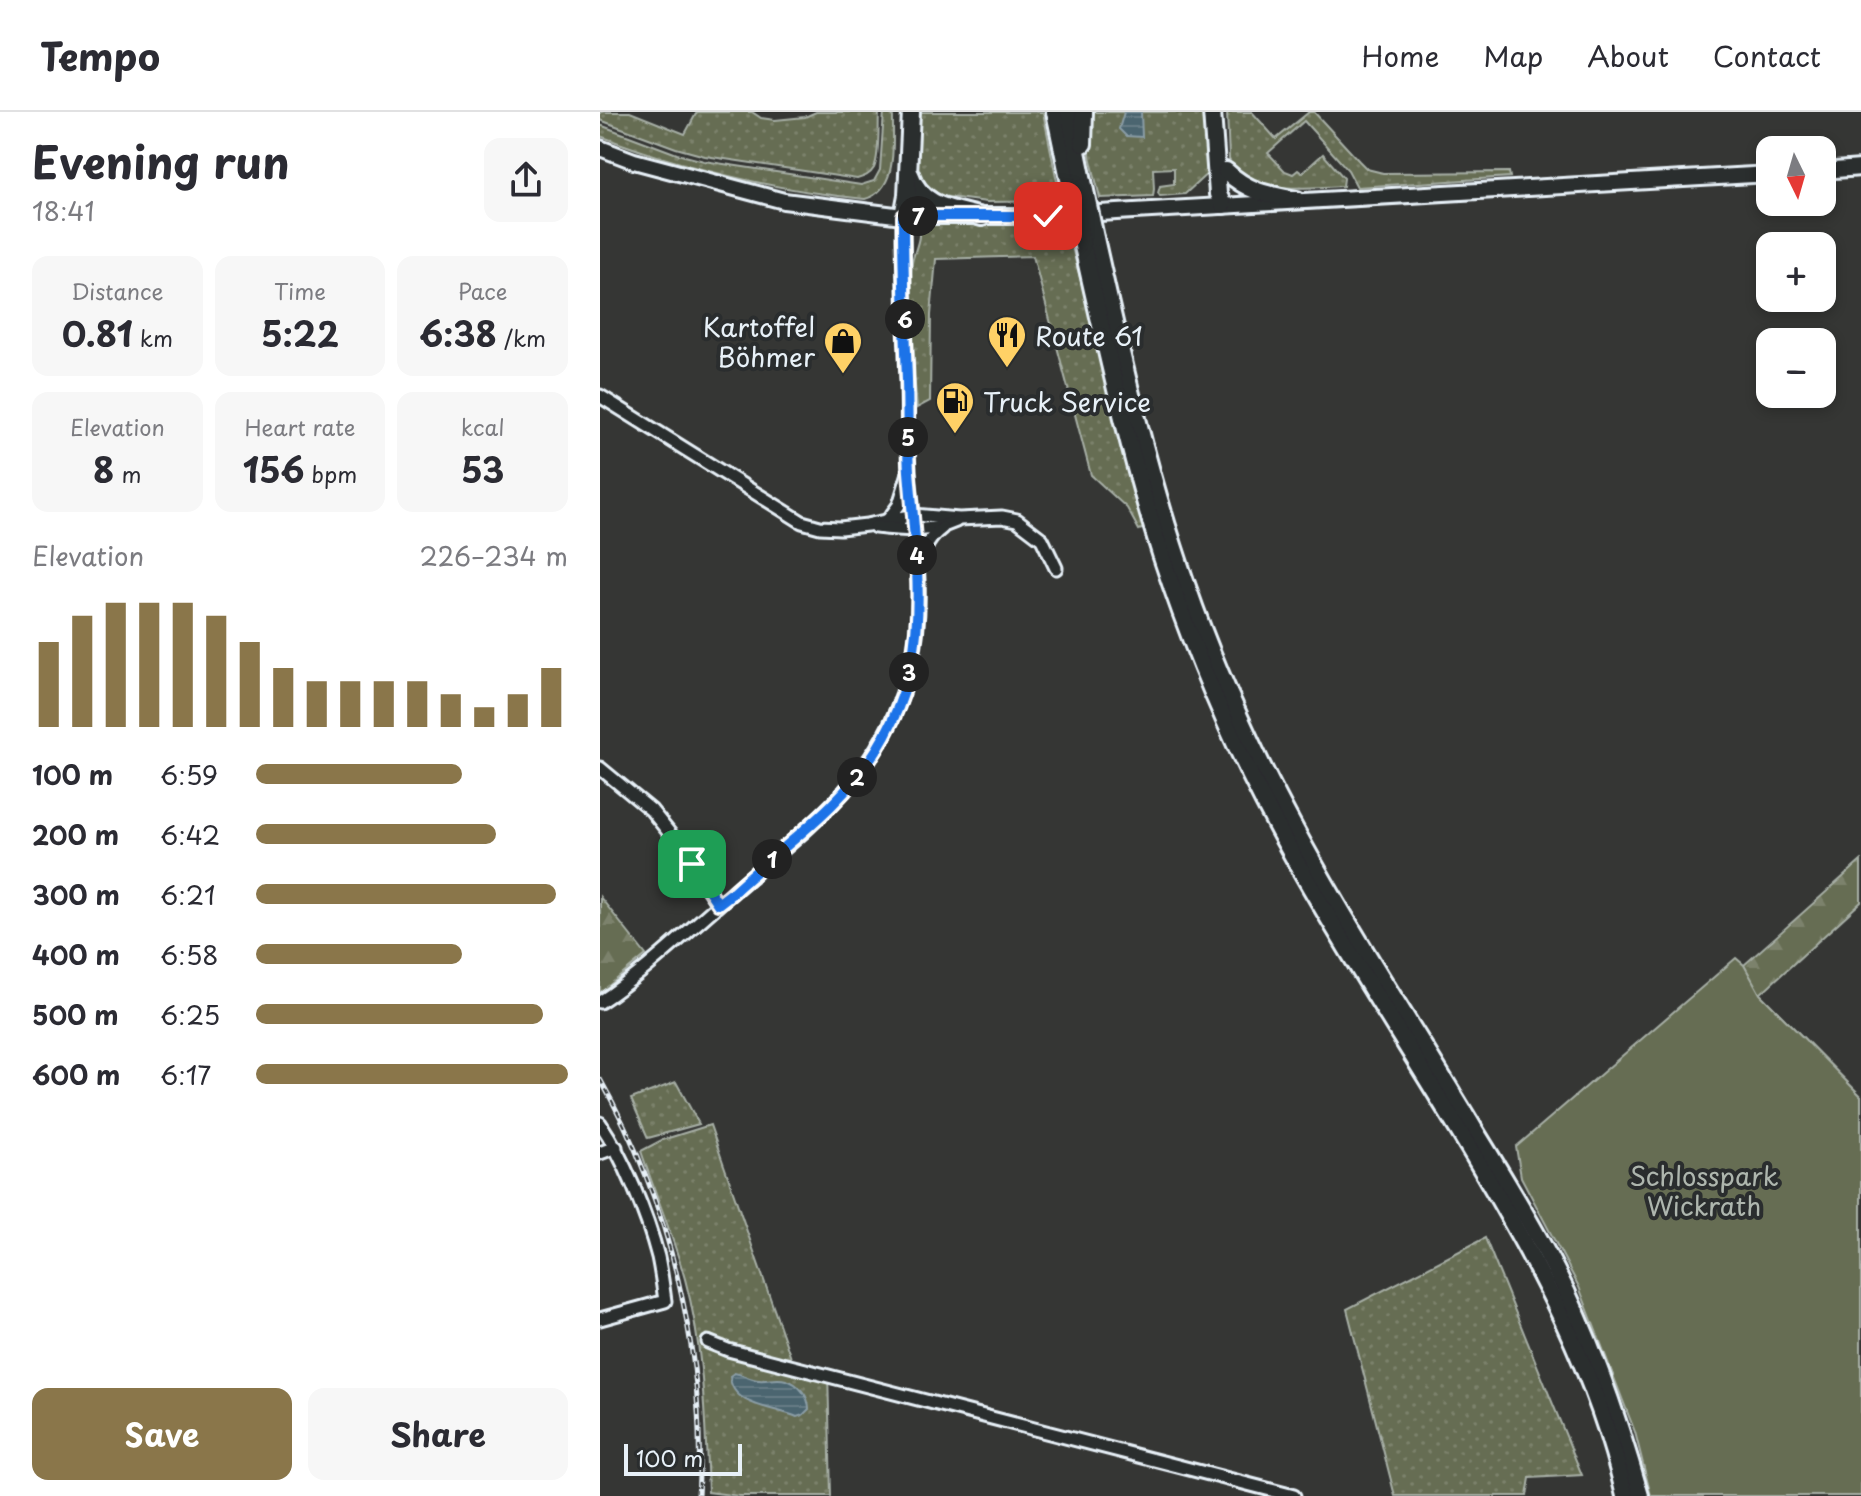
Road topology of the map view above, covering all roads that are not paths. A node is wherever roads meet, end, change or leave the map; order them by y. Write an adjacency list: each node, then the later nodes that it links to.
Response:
1 (902, 112): 17 (highway)
2 (911, 112): 9 (highway)
3 (1055, 112): 14 (highway)
4 (1069, 112): 14 (highway)
5 (1084, 112): 14 (highway)
6 (1212, 112): 16 (highway)
7 (1221, 112): 12 (highway)
8 (600, 148): 17 (main road)
9 (908, 168): 17 (highway); 18 (highway)
10 (1861, 168): 11 (main road)
11 (1836, 170)
12 (1226, 171): 15 (highway); 16 (highway)
13 (1756, 175): 15 (main road)
14 (1077, 187): 19 (highway, bridge)
15 (1297, 200): 16 (main road)
16 (1223, 205): 18 (main road)
17 (903, 216): 18 (main road); 21 (street)
18 (982, 217)
19 (1089, 240): 39 (highway); 40 (highway)
20 (600, 396): 25 (street)
21 (909, 471): 22 (street); 24 (street)
22 (914, 515): 23 (street); 24 (street); 27 (street)
23 (959, 519): 26 (street); 28 (street)
24 (887, 521): 25 (street)
25 (867, 525): 27 (street)
26 (945, 526): 27 (street); 29 (street)
27 (915, 530): 29 (street)
28 (1056, 568)
29 (918, 571): 31 (street)
30 (600, 768): 31 (street)
31 (718, 904): 32 (street)
32 (600, 1002)
33 (600, 1123): 34 (street)
34 (616, 1147): 35 (street); 36 (street)
35 (600, 1153)
36 (600, 1319)
37 (708, 1342): 38 (street)
38 (1294, 1496)
39 (1625, 1496)
40 (1640, 1496)

